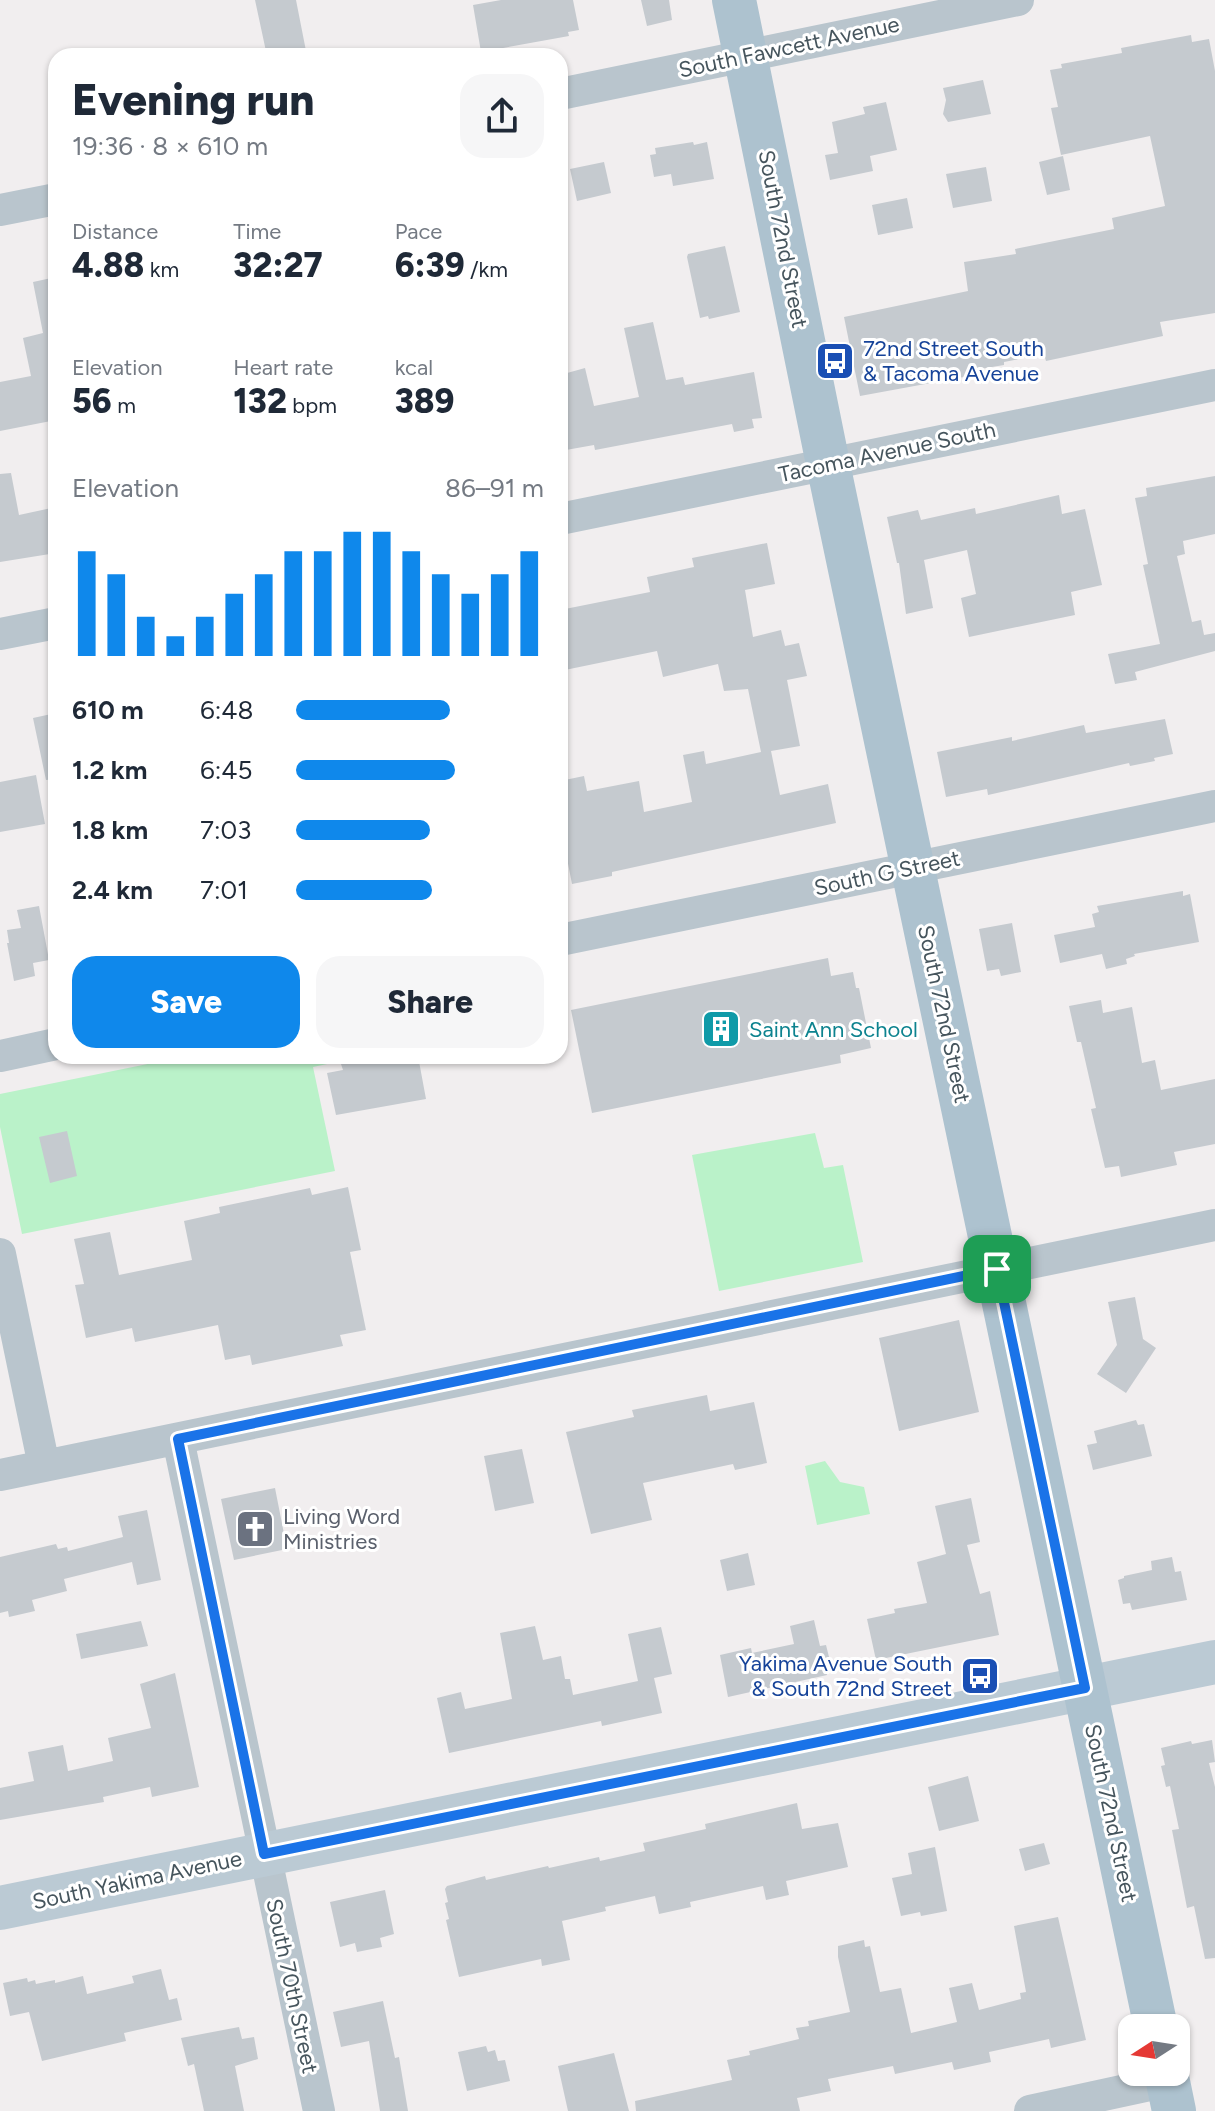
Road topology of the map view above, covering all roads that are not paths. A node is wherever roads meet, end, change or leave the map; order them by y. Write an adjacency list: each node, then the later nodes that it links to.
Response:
1 (734, 0): 3 (main road, South 72nd Street)
2 (1018, 0): 3 (street, South Fawcett Avenue)
3 (745, 55): 4 (street, South Fawcett Avenue); 8 (main road, South 72nd Street)
4 (568, 92)
5 (48, 201): 6 (street)
6 (0, 210)
7 (1215, 385): 8 (street, Tacoma Avenue South)
8 (828, 464): 9 (street, Tacoma Avenue South); 13 (main road, South 72nd Street)
9 (568, 517)
10 (48, 625): 11 (street)
11 (0, 634)
12 (1215, 806): 13 (street, South G Street)
13 (913, 868): 14 (street, South G Street); 19 (main road, South 72nd Street)
14 (568, 938)
15 (48, 1046): 16 (street)
16 (0, 1056)
17 (1215, 1225): 19 (street)
18 (0, 1254): 21 (street)
19 (997, 1269): 20 (street); 24 (main road, South 72nd Street)
20 (178, 1439): 21 (street); 25 (street, South 70th Street)
21 (44, 1466): 22 (street)
22 (0, 1475)
23 (1215, 1662): 24 (main road, South Yakima Avenue)
24 (1085, 1688): 25 (main road, South Yakima Avenue); 27 (main road, South 72nd Street)
25 (264, 1854): 26 (main road, South Yakima Avenue); 29 (street, South 70th Street)
26 (0, 1908)
27 (1153, 2014)
28 (1169, 2088): 30 (street)
29 (319, 2111)
30 (1030, 2111)

